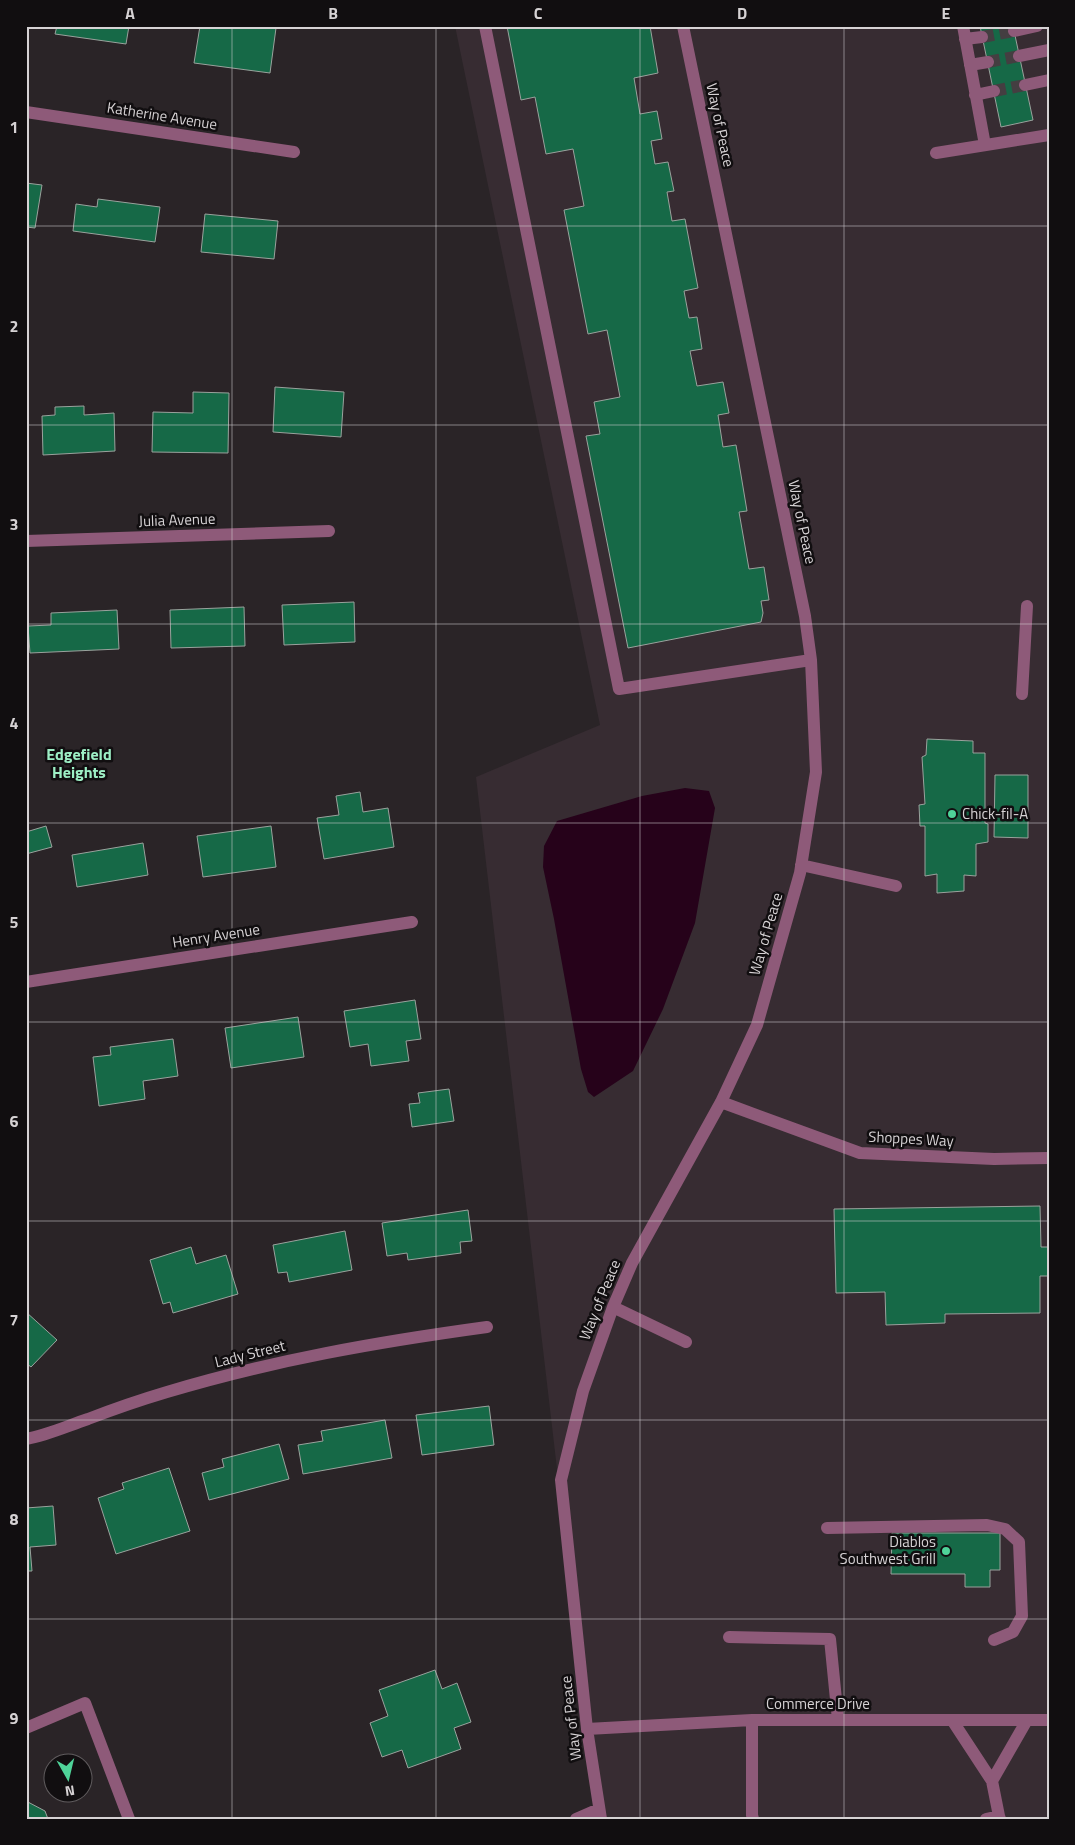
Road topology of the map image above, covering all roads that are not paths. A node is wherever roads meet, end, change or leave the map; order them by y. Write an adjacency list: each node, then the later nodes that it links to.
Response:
1 (485, 26): 24 (street)
2 (683, 26): 24 (street, Way of Peace)
3 (963, 26): 7 (street)
4 (1037, 26): 5 (street)
5 (1014, 31)
6 (982, 36): 7 (street)
7 (965, 40): 11 (street)
8 (1049, 50): 9 (street)
9 (1020, 56)
10 (988, 62): 11 (street)
11 (970, 65): 15 (street)
12 (1049, 80): 13 (street)
13 (1025, 85)
14 (994, 91): 15 (street)
15 (975, 95): 18 (street)
16 (26, 112): 19 (street, Katherine Avenue)
17 (1049, 135): 18 (street)
18 (985, 145): 20 (street)
19 (294, 152)
20 (936, 153)
21 (328, 531): 22 (street, Julia Avenue)
22 (26, 542)
23 (1027, 606): 25 (street)
24 (811, 660): 26 (street, Way of Peace)
25 (1022, 694)
26 (801, 865): 27 (street); 30 (street, Way of Peace)
27 (896, 886)
28 (412, 922): 29 (street, Henry Avenue)
29 (26, 982)
30 (721, 1102): 31 (street, Shoppes Way); 32 (street, Way of Peace)
31 (1049, 1158)
32 (613, 1307): 34 (street); 45 (street, Way of Peace)
33 (487, 1327): 35 (street, Lady Street)
34 (686, 1342)
35 (26, 1439)
36 (827, 1528): 38 (street)
37 (729, 1638): 40 (street)
38 (994, 1640)
39 (752, 1720): 40 (street, Commerce Drive); 45 (street, Commerce Drive); 51 (street)
40 (838, 1720): 41 (street, Commerce Drive)
41 (952, 1720): 42 (street, Commerce Drive); 46 (street)
42 (1027, 1720): 43 (street, Commerce Drive); 46 (street)
43 (1049, 1720)
44 (26, 1728): 49 (street)
45 (587, 1729): 47 (street, Way of Peace)
46 (992, 1781): 48 (street)
47 (600, 1814): 50 (street)
48 (995, 1818)
49 (129, 1819)
50 (576, 1819)
51 (754, 1819)

